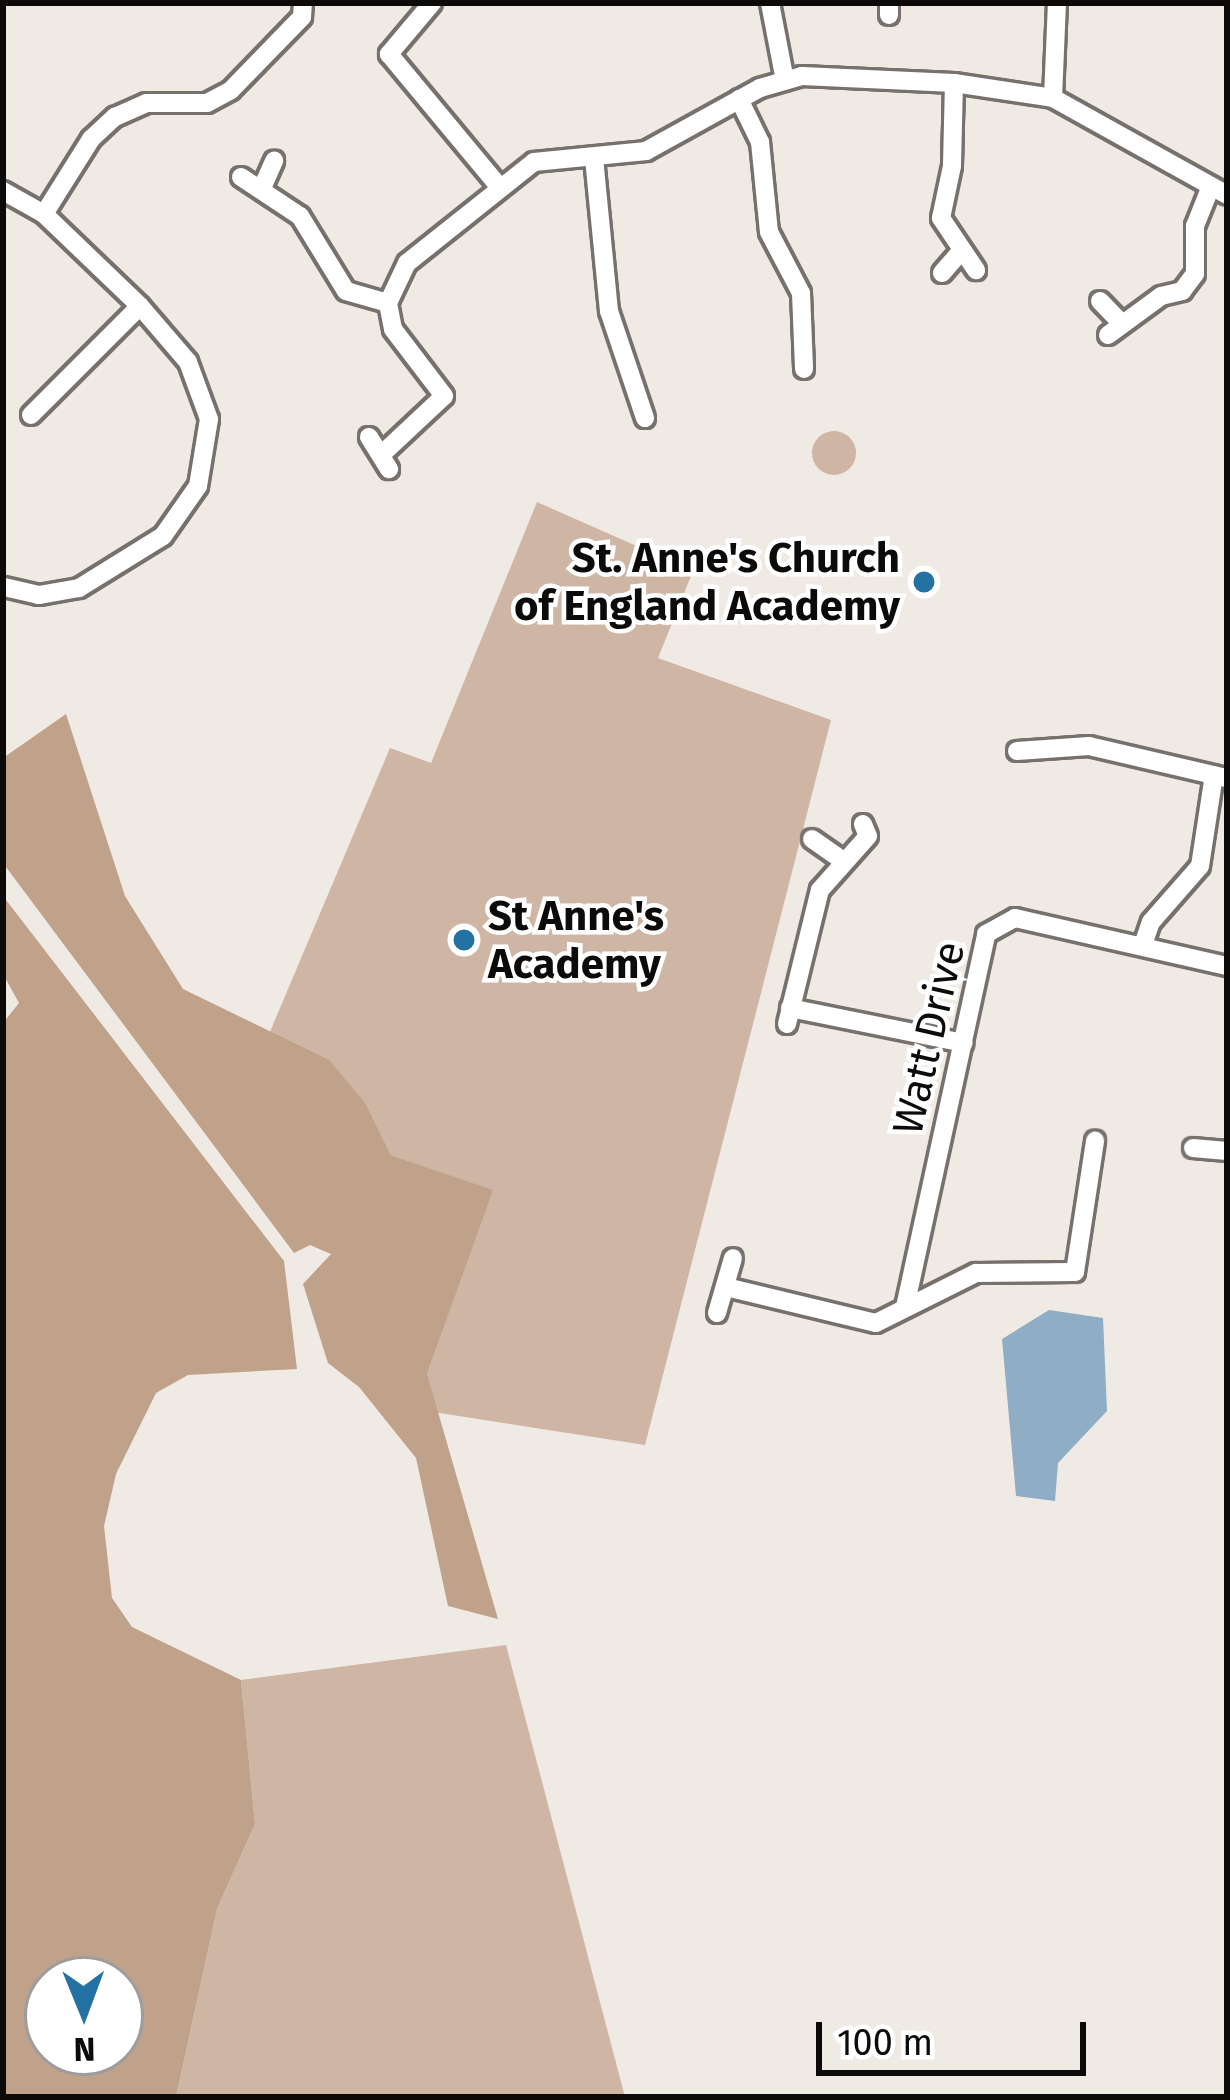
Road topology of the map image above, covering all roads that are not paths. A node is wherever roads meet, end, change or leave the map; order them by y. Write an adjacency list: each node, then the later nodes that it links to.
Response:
1 (303, 3): 18 (street)
2 (432, 3): 5 (street)
3 (770, 3): 7 (street)
4 (1057, 3): 9 (street)
5 (389, 54): 6 (street); 14 (street)
6 (370, 67)
7 (785, 81): 8 (street); 10 (street)
8 (954, 83): 9 (street); 19 (street)
9 (1053, 98): 16 (street)
10 (739, 99): 11 (street); 25 (street)
11 (594, 158): 14 (street); 27 (street)
12 (274, 161): 15 (street)
13 (241, 177): 15 (street)
14 (497, 184): 23 (street)
15 (262, 188): 23 (street)
16 (1219, 190): 22 (street)
17 (3, 191): 18 (street)
18 (44, 214): 24 (street)
19 (960, 252): 20 (street); 21 (street)
20 (976, 270)
21 (942, 274)
22 (1100, 301)
23 (388, 303): 28 (street)
24 (140, 305): 26 (street); 29 (street)
25 (804, 369)
26 (31, 416)
27 (645, 418)
28 (369, 437)
29 (3, 587)
30 (1017, 751): 31 (street)
31 (1221, 777): 35 (street)
32 (862, 824): 34 (street)
33 (812, 839): 34 (street)
34 (842, 860): 37 (street)
35 (1144, 942): 36 (street, Watt Drive); 37 (street, Watt Drive)
36 (1227, 966)
37 (963, 1043): 43 (street, Watt Drive)
38 (1095, 1142): 43 (street)
39 (1193, 1148): 40 (street)
40 (1227, 1151)
41 (733, 1258): 42 (street)
42 (726, 1287): 43 (street); 44 (street)
43 (905, 1307)
44 (717, 1313)

